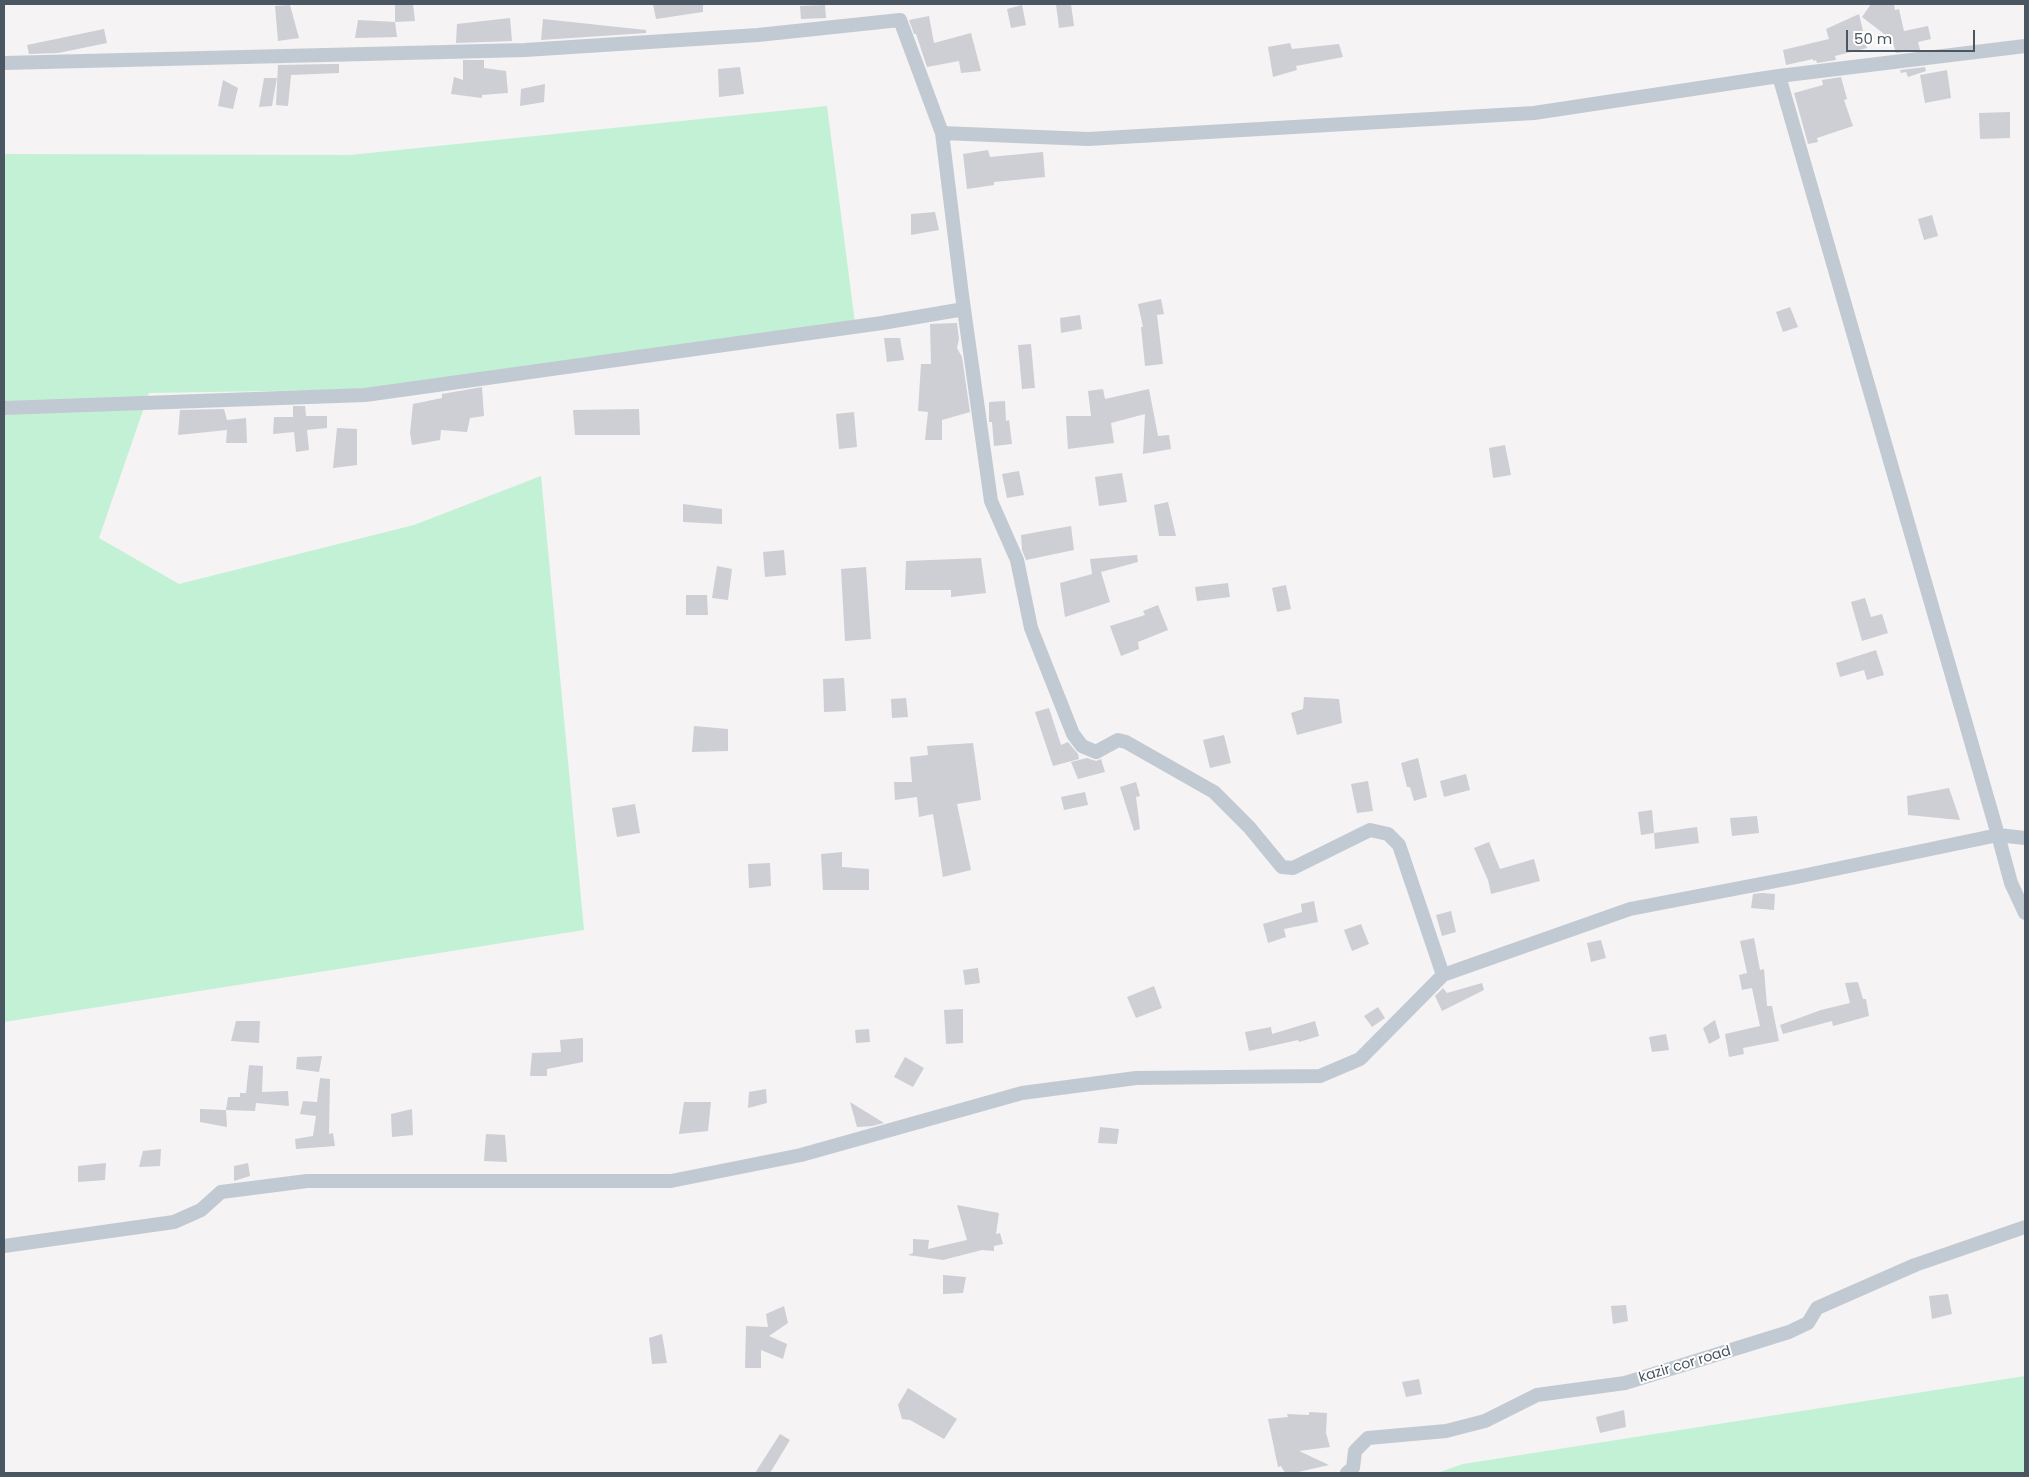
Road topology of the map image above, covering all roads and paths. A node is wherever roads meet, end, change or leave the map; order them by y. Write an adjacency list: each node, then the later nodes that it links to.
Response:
1 (2025, 46): 3 (street)
2 (4, 63): 4 (street)
3 (1779, 76): 4 (street); 7 (street)
4 (942, 133): 5 (street)
5 (964, 309): 6 (street); 10 (street)
6 (4, 408)
7 (1998, 835): 8 (street); 9 (street); 10 (street)
8 (2025, 838)
9 (2025, 913)
10 (1443, 975): 12 (street)
11 (2025, 1227): 13 (street, kazir cor road)
12 (4, 1246)
13 (1347, 1473)

